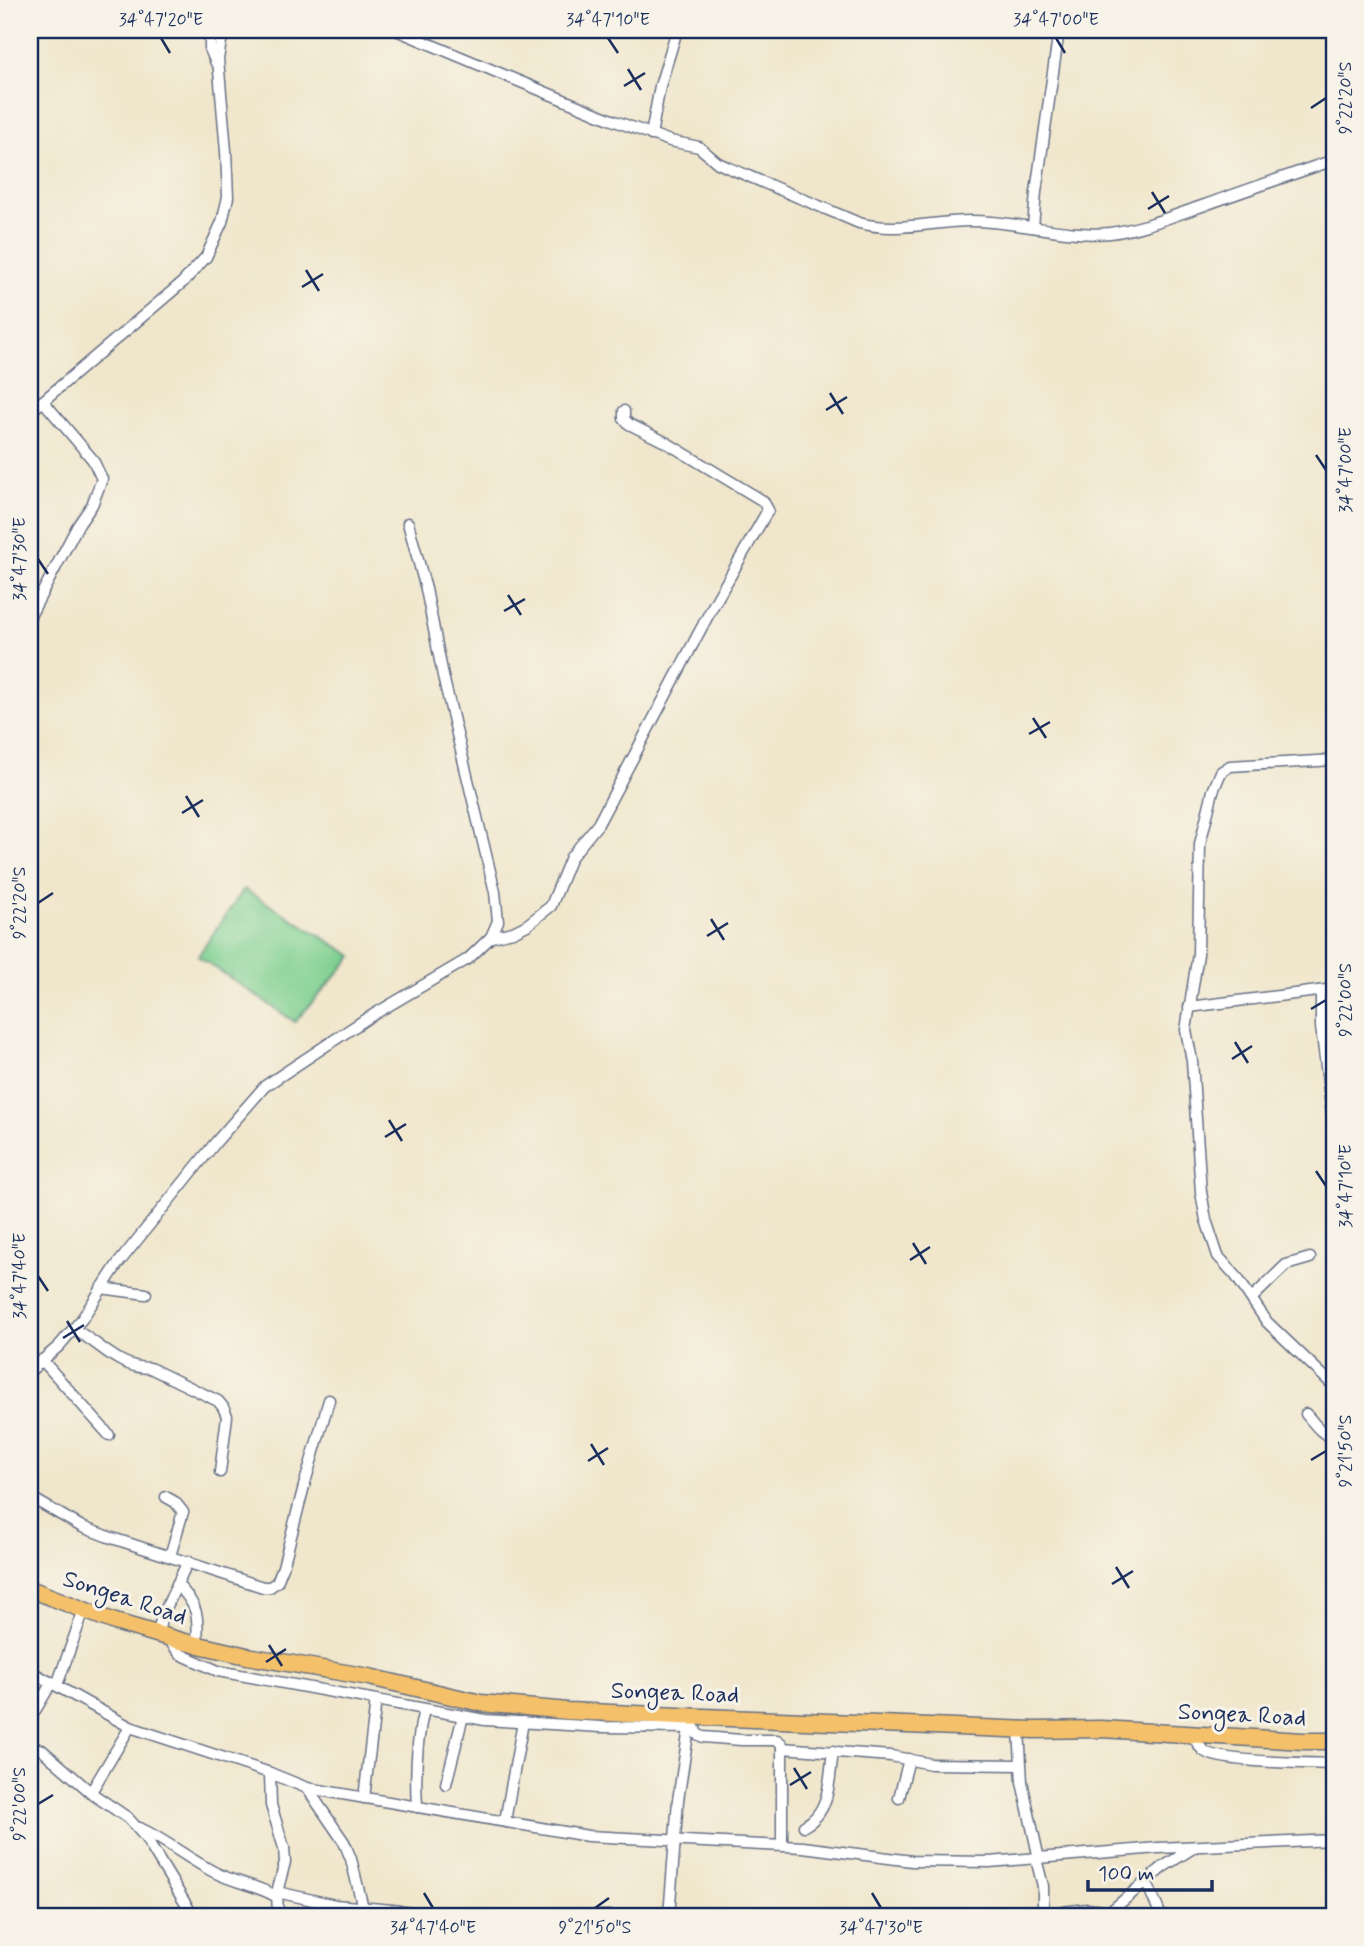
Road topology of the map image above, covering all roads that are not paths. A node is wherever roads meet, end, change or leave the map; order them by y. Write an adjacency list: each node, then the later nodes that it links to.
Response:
1 (211, 30): 6 (street)
2 (222, 30): 6 (street)
3 (396, 30): 7 (street)
4 (677, 30): 7 (street)
5 (1059, 30): 9 (street)
6 (218, 68): 10 (street)
7 (651, 135): 9 (street)
8 (1334, 160): 9 (street)
9 (1033, 227)
10 (43, 401): 12 (street); 14 (street)
11 (624, 411): 16 (street)
12 (30, 412)
13 (408, 523): 16 (street)
14 (30, 616)
15 (1334, 760): 19 (street)
16 (491, 937): 22 (street)
17 (1334, 989): 18 (street)
18 (1321, 991): 19 (street); 20 (street)
19 (1189, 1007): 24 (street)
20 (1334, 1130)
21 (1310, 1258): 24 (street)
22 (101, 1288): 23 (street); 25 (street)
23 (146, 1294)
24 (1252, 1298): 28 (street)
25 (73, 1329): 26 (street); 33 (street)
26 (43, 1360): 27 (street); 31 (street)
27 (30, 1371)
28 (1334, 1386)
29 (330, 1400): 37 (street)
30 (1306, 1414): 32 (street)
31 (109, 1436)
32 (1334, 1437)
33 (220, 1472)
34 (30, 1497): 36 (street)
35 (166, 1497): 36 (street)
36 (170, 1556): 37 (street)
37 (188, 1562): 38 (street)
38 (177, 1584): 41 (street); 42 (street)
39 (30, 1589): 40 (highway, Songea Road)
40 (84, 1610): 41 (highway, Songea Road); 44 (street)
41 (162, 1635): 42 (highway, Songea Road); 45 (street)
42 (197, 1644): 49 (highway, Songea Road)
43 (30, 1671): 44 (street)
44 (54, 1684): 50 (street); 51 (street)
45 (376, 1700): 46 (street); 66 (street)
46 (424, 1709): 47 (street); 67 (street)
47 (463, 1716): 48 (street); 62 (street)
48 (523, 1722): 49 (street); 68 (street)
49 (691, 1724): 52 (highway, Songea Road); 56 (street); 72 (street)
50 (130, 1727): 61 (street); 64 (street)
51 (30, 1728)
52 (1019, 1729): 53 (highway, Songea Road); 60 (street)
53 (1191, 1733): 54 (highway, Songea Road); 59 (street)
54 (1334, 1741)
55 (30, 1746): 64 (street)
56 (782, 1748): 57 (street); 73 (street)
57 (833, 1751): 58 (street); 70 (street)
58 (909, 1759): 60 (street); 65 (street)
59 (1334, 1764)
60 (1020, 1765): 75 (street)
61 (270, 1773): 63 (street); 77 (street)
62 (446, 1784)
63 (307, 1788): 66 (street); 78 (street)
64 (90, 1792): 69 (street)
65 (900, 1797)
66 (364, 1798): 67 (street)
67 (417, 1807): 68 (street)
68 (505, 1821): 72 (street)
69 (134, 1825): 77 (street); 81 (street)
70 (804, 1826)
71 (1334, 1840): 74 (street)
72 (674, 1841): 73 (street); 86 (street)
73 (782, 1845): 75 (street)
74 (1196, 1847): 75 (street); 76 (street)
75 (1037, 1859): 79 (street)
76 (1146, 1881): 80 (street); 88 (street)
77 (277, 1894): 78 (street); 82 (street)
78 (364, 1912): 83 (street)
79 (1043, 1914): 80 (street); 87 (street)
80 (1107, 1914)
81 (192, 1916)
82 (278, 1916)
83 (427, 1916)
84 (593, 1916): 85 (street)
85 (610, 1916)
86 (669, 1916)
87 (1027, 1916)
88 (1161, 1916)

